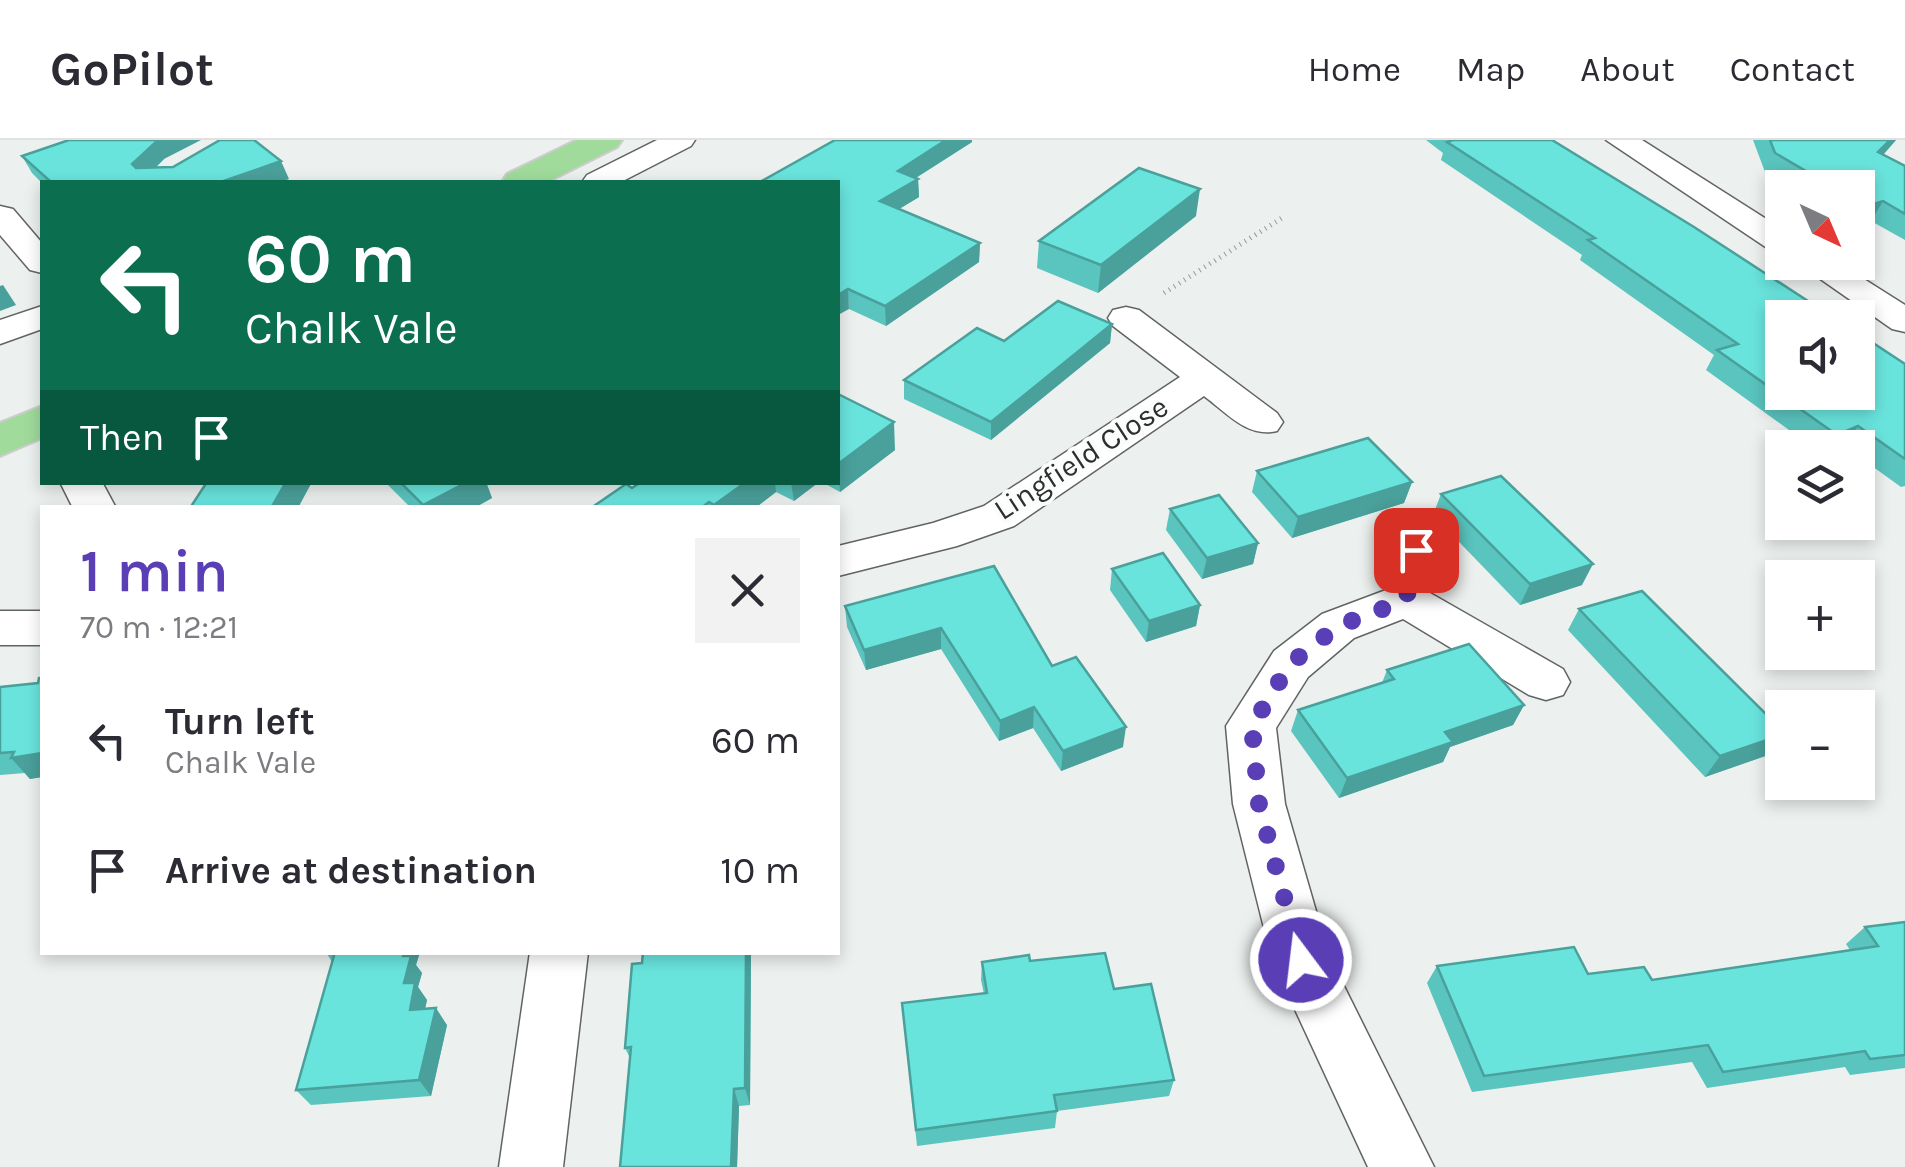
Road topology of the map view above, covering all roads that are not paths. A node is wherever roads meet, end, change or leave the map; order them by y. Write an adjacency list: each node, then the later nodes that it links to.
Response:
1 (606, 140): 4 (main road)
2 (680, 140): 5 (street)
3 (1621, 140): 6 (street)
4 (524, 180)
5 (602, 180)
6 (1765, 232)
7 (1841, 280): 10 (street)
8 (1126, 318): 12 (street, Lingfield Close)
9 (40, 319): 11 (street)
10 (1905, 321)
11 (0, 333)
12 (1205, 378): 13 (street, Lingfield Close); 14 (street, Lingfield Close)
13 (1263, 422)
14 (840, 560)
15 (1546, 682): 18 (street)
16 (559, 955): 17 (street)
17 (531, 1167)
18 (1402, 1167)

